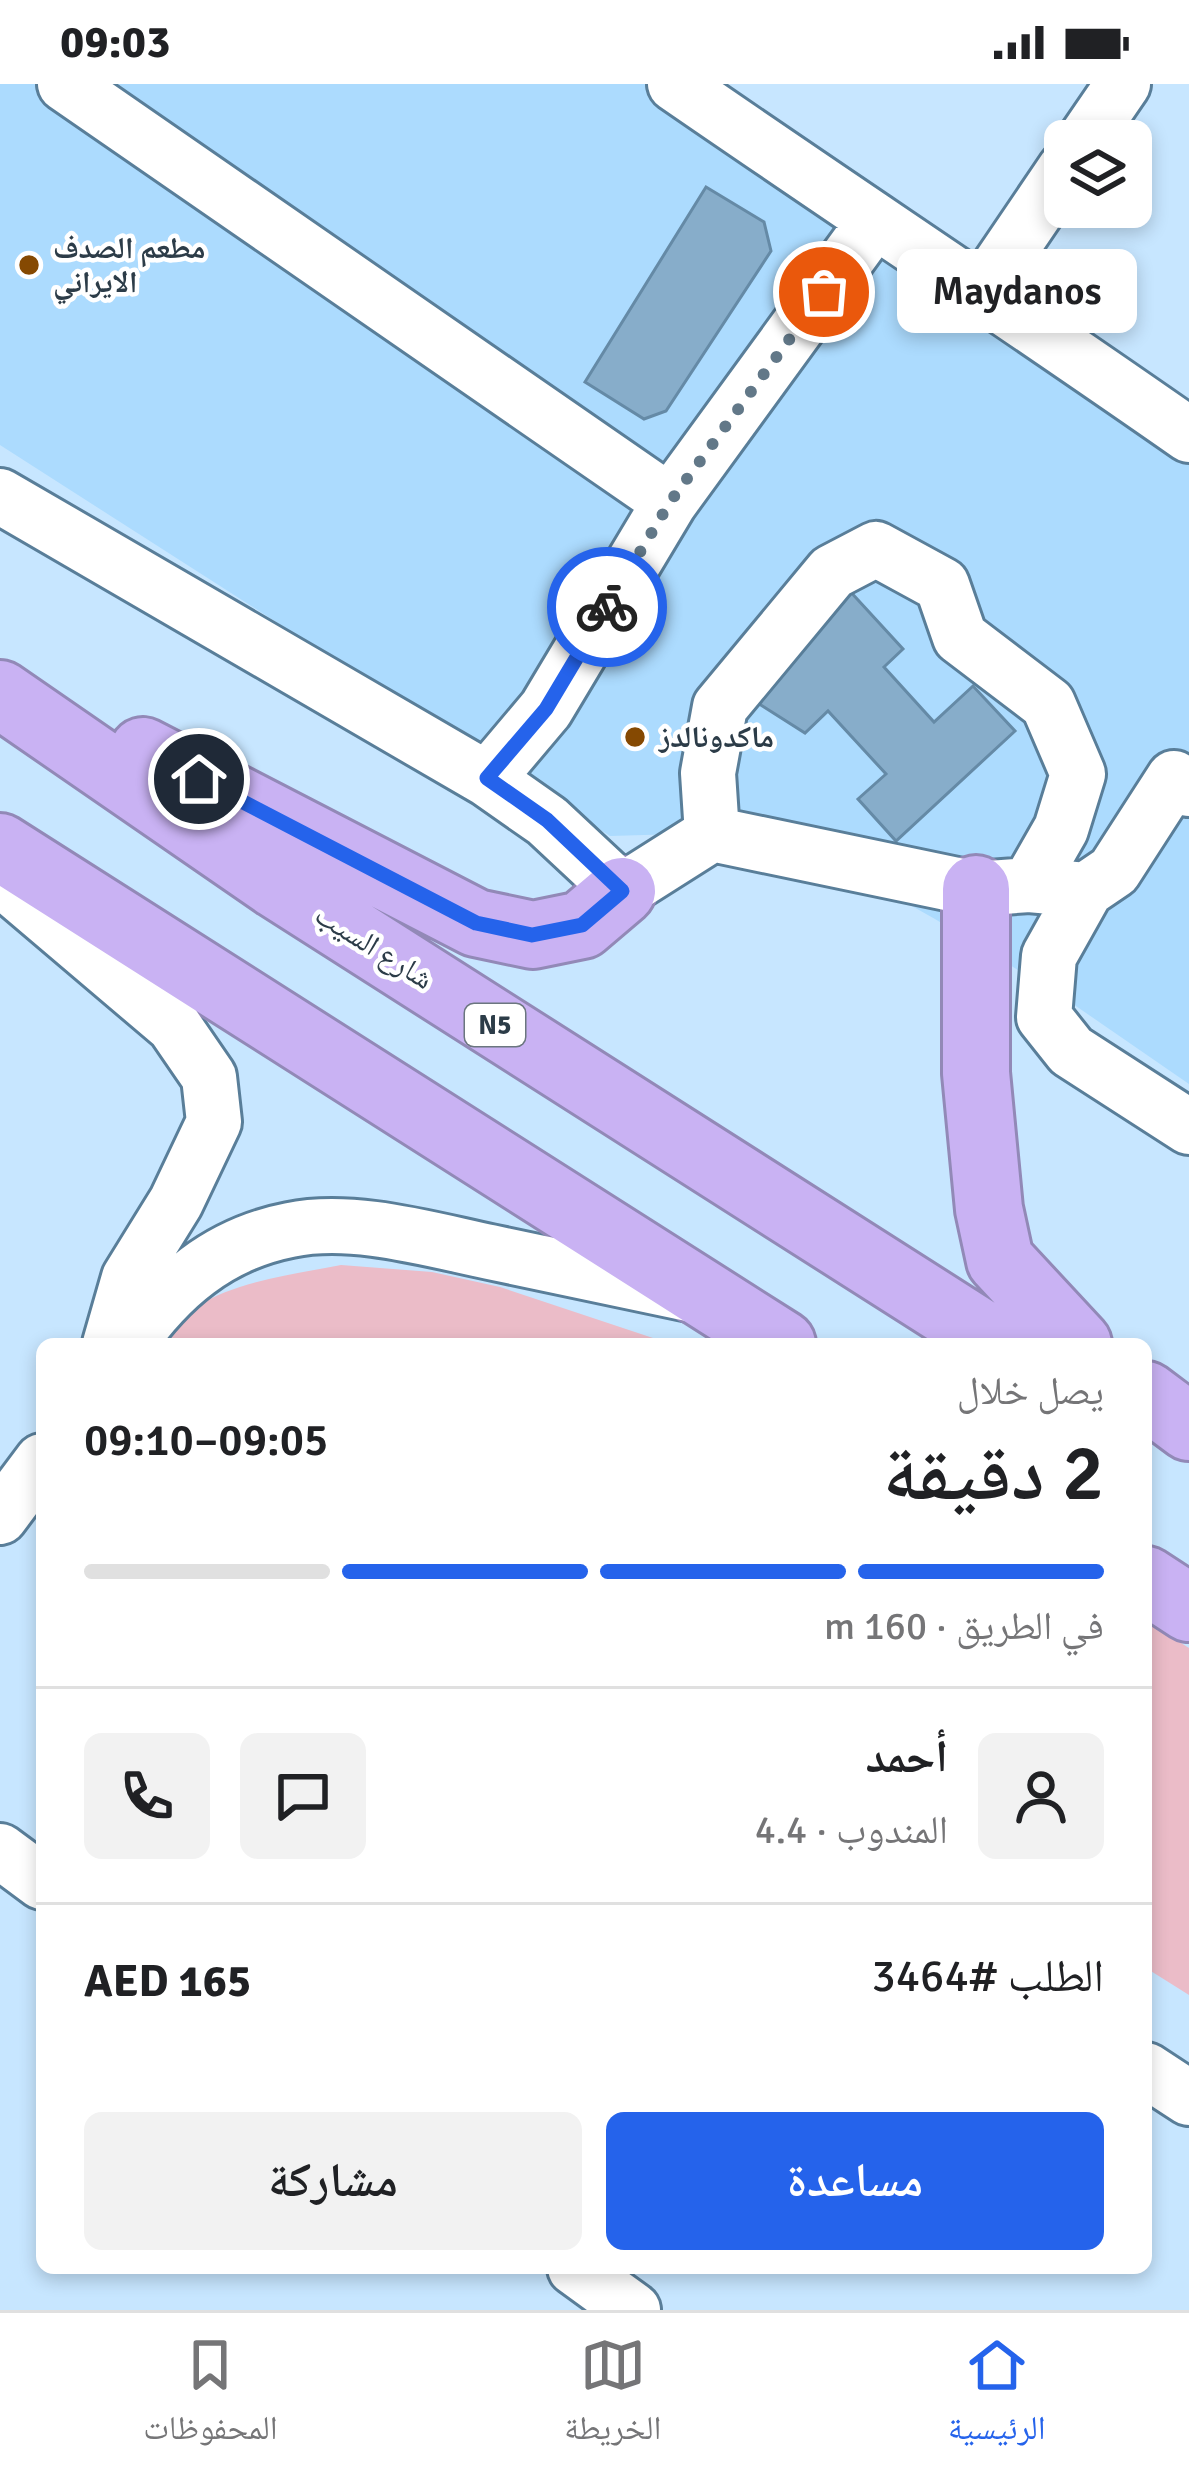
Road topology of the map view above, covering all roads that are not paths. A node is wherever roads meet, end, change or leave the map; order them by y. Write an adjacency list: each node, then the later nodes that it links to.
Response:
1 (65, 84): 10 (street)
2 (675, 84): 6 (street)
3 (1123, 84): 4 (street)
4 (1098, 120)
5 (1044, 200): 7 (street)
6 (874, 222): 7 (street); 10 (street)
7 (983, 290): 8 (street)
8 (1189, 435)
9 (0, 496): 14 (street)
10 (670, 502): 14 (street)
11 (0, 677): 20 (highway)
12 (0, 694): 26 (highway, شارع السيب / N5)
13 (1184, 774): 19 (street)
14 (487, 778): 20 (street)
15 (712, 835): 18 (street); 18 (street); 20 (street)
16 (0, 847): 22 (highway)
17 (0, 878): 23 (street)
18 (1002, 887): 19 (street); 27 (highway)
19 (1086, 890): 21 (street)
20 (622, 891)
21 (1189, 1127)
22 (713, 1299): 24 (street); 25 (highway)
23 (112, 1338)
24 (133, 1338)
25 (773, 1338)
26 (989, 1338)
27 (1072, 1338)
28 (1152, 1399): 29 (highway)
29 (1189, 1427)
30 (1152, 1440): 31 (highway)
31 (1189, 1462)
32 (36, 1470): 33 (street)
33 (0, 1517)
34 (1152, 1584): 35 (highway)
35 (1189, 1608)
36 (0, 1851): 37 (street)
37 (36, 1878)
38 (1152, 2074): 39 (street)
39 (1189, 2098)
40 (583, 2274): 41 (street)
41 (633, 2310)

